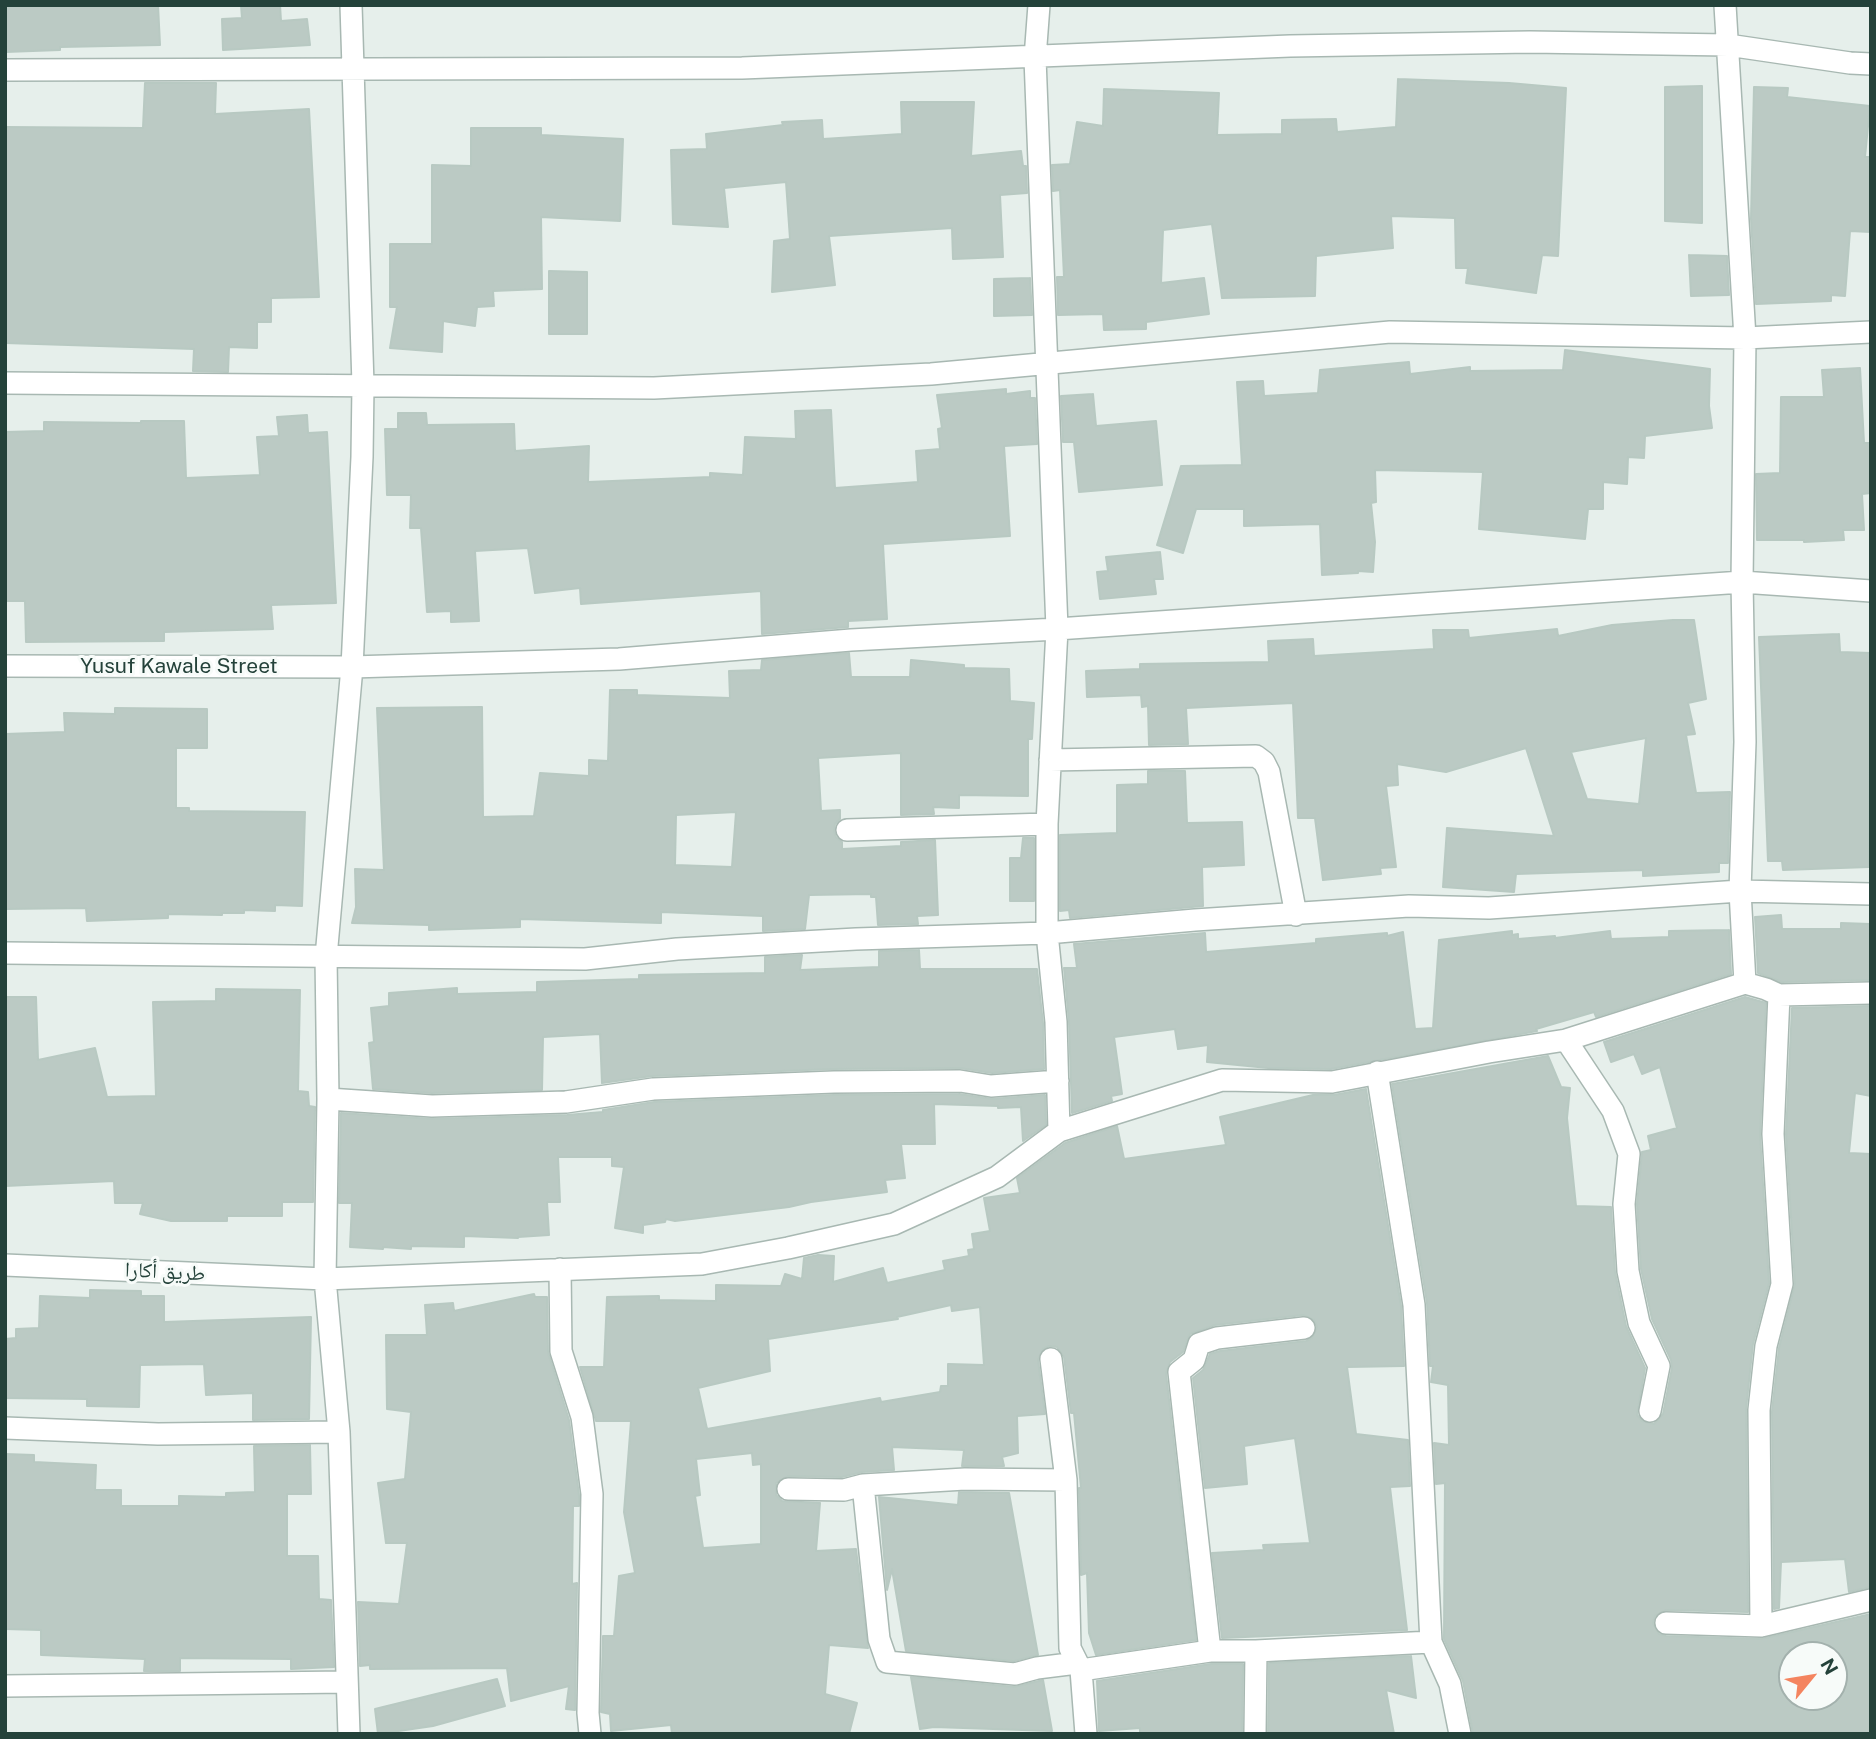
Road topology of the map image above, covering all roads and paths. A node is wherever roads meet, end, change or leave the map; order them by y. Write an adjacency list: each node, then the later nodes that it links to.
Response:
1 (351, 5): 7 (street)
2 (1039, 5): 5 (street)
3 (1725, 5): 4 (street)
4 (1728, 45): 5 (street); 6 (street); 10 (street)
5 (1035, 58): 7 (street); 11 (street)
6 (1871, 64)
7 (353, 68): 8 (street); 13 (street)
8 (5, 70)
9 (1871, 332): 10 (street)
10 (1745, 338): 11 (street); 14 (street)
11 (1046, 364): 13 (street); 16 (street)
12 (5, 383): 13 (street)
13 (363, 385): 18 (street)
14 (1742, 582): 15 (street, Yusuf Kawale Street); 16 (street, Yusuf Kawale Street); 22 (street)
15 (1871, 591)
16 (1056, 629): 18 (street, Yusuf Kawale Street); 19 (street)
17 (5, 666): 18 (street, Yusuf Kawale Street)
18 (352, 667): 27 (street)
19 (1050, 760): 20 (street); 24 (street)
20 (1047, 824): 21 (street); 25 (street)
21 (847, 830)
22 (1740, 891): 23 (street); 24 (street); 28 (street)
23 (1871, 894)
24 (1296, 915): 25 (street)
25 (1047, 933): 27 (street); 33 (street)
26 (5, 953): 27 (street)
27 (327, 957): 34 (street)
28 (1745, 984): 30 (street); 31 (street, طريق أكارا)
29 (1871, 993): 30 (street)
30 (1779, 995): 49 (street)
31 (1566, 1040): 32 (street, طريق أكارا); 41 (street)
32 (1377, 1073): 35 (street, طريق أكارا); 50 (street)
33 (1058, 1081): 34 (street); 35 (street)
34 (328, 1099): 38 (street)
35 (1059, 1131): 37 (street, طريق أكارا)
36 (5, 1265): 38 (street, طريق أكارا)
37 (560, 1269): 38 (street, طريق أكارا); 58 (street)
38 (325, 1279): 43 (street)
39 (1304, 1328): 52 (street)
40 (1051, 1359): 44 (street)
41 (1650, 1411)
42 (5, 1428): 43 (street)
43 (339, 1432): 55 (street)
44 (1066, 1480): 45 (street); 51 (street)
45 (863, 1485): 46 (street); 51 (street)
46 (788, 1489)
47 (1871, 1600): 49 (street)
48 (1666, 1623): 49 (street)
49 (1760, 1626)
50 (1431, 1642): 53 (street); 61 (street)
51 (1070, 1648): 54 (street)
52 (1210, 1651): 53 (street); 54 (street)
53 (1256, 1651): 60 (street)
54 (1081, 1670): 59 (street)
55 (347, 1682): 56 (street); 57 (street)
56 (5, 1686)
57 (349, 1734)
58 (590, 1734)
59 (1086, 1734)
60 (1255, 1734)
61 (1460, 1734)

